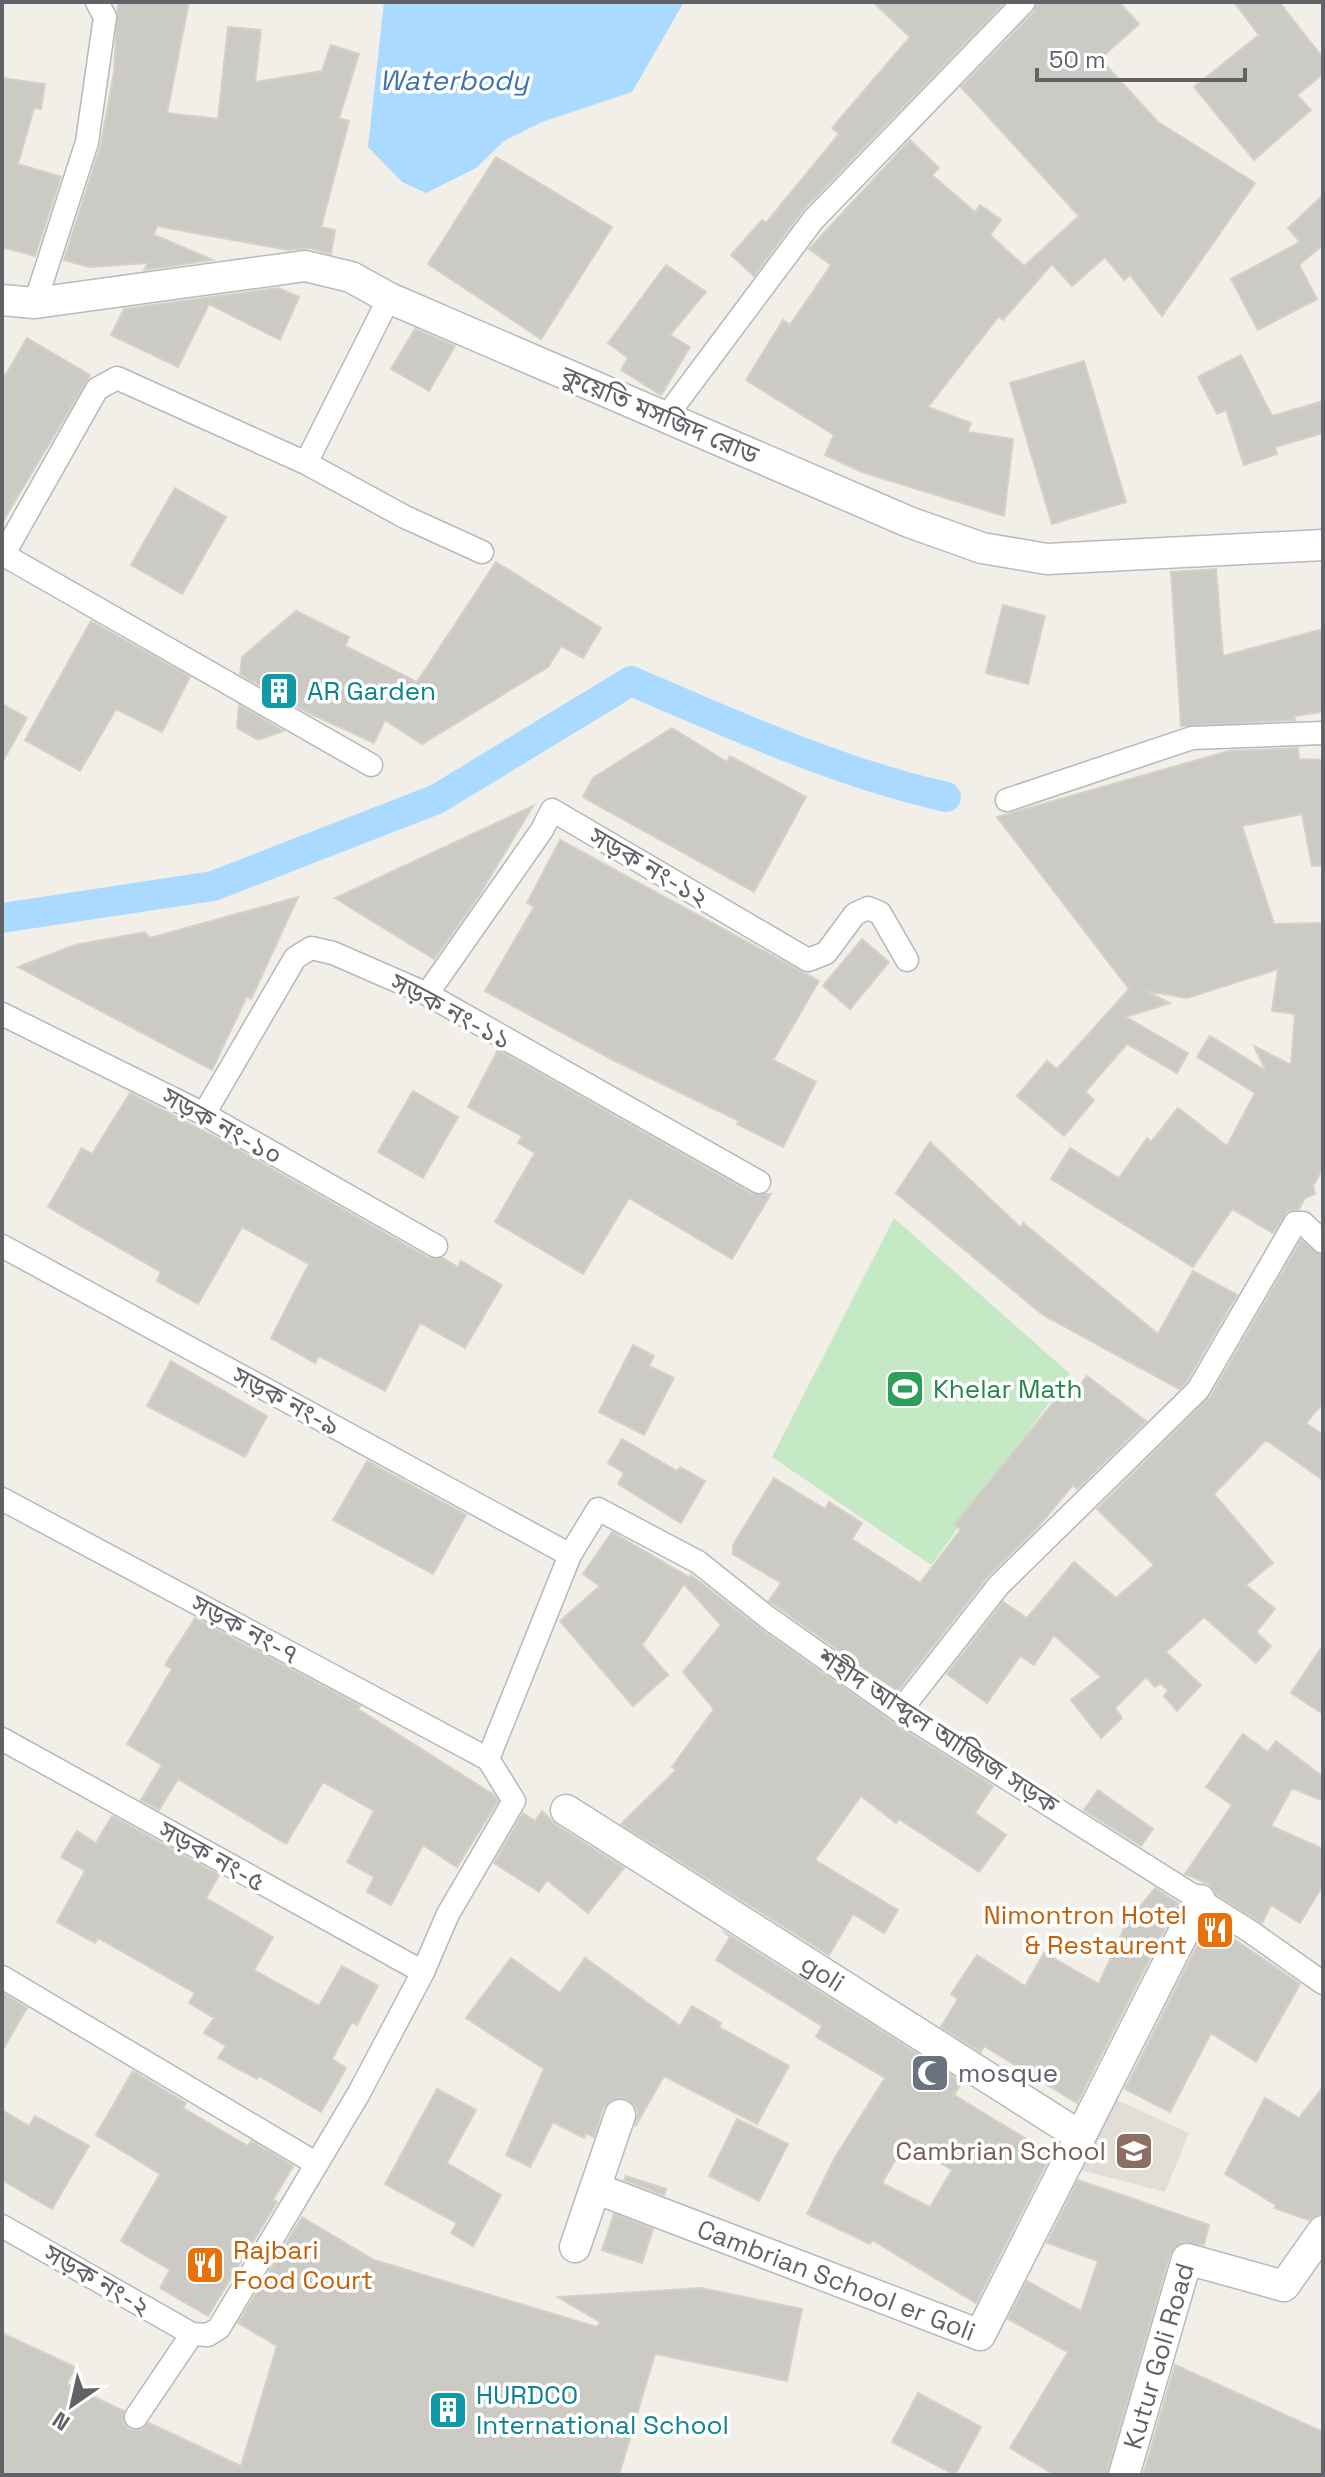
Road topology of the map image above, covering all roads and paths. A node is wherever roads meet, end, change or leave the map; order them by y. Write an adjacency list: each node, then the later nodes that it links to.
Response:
1 (97, 2): 5 (street)
2 (1024, 2): 6 (street)
3 (389, 298): 5 (street, কুয়েতি মসজিদ রোড); 6 (street, কুয়েতি মসজিদ রোড); 7 (street)
4 (2, 300): 5 (street, কুয়েতি মসজিদ রোড)
5 (35, 303)
6 (665, 418): 8 (street, কুয়েতি মসজিদ রোড)
7 (306, 463): 9 (street); 10 (street)
8 (1323, 545)
9 (482, 552)
10 (3, 556): 12 (street)
11 (1323, 733): 13 (street)
12 (371, 765)
13 (1007, 800)
14 (907, 960): 15 (street, সড়ক নং-১২)
15 (427, 994): 17 (street, সড়ক নং-১১); 18 (street, সড়ক নং-১১)
16 (2, 1014): 17 (street, সড়ক নং-১০)
17 (204, 1114): 21 (street, সড়ক নং-১০)
18 (759, 1182)
19 (1323, 1242): 24 (street)
20 (2, 1246): 23 (street, সড়ক নং-৯)
21 (436, 1246)
22 (2, 1499): 26 (street, সড়ক নং-৭)
23 (570, 1555): 24 (street, শহীদ আব্দুল আজিজ সড়ক); 26 (street)
24 (900, 1711): 28 (street, শহীদ আব্দুল আজিজ সড়ক)
25 (2, 1739): 29 (street, সড়ক নং-৫)
26 (488, 1759): 29 (street)
27 (566, 1810): 33 (street, goli)
28 (1200, 1900): 31 (street, শহীদ আব্দুল আজিজ সড়ক); 33 (street, Cambrian School er Goli)
29 (423, 1972): 34 (street)
30 (2, 1977): 34 (street)
31 (1323, 1983)
32 (620, 2115): 35 (street)
33 (1080, 2136): 35 (street, Cambrian School er Goli)
34 (317, 2164): 39 (street)
35 (595, 2188): 38 (street)
36 (2, 2226): 39 (street, সড়ক নং-২)
37 (1323, 2231): 41 (street, Kutur Goli Road)
38 (575, 2247)
39 (192, 2334): 40 (street)
40 (136, 2417)
41 (1124, 2475)

